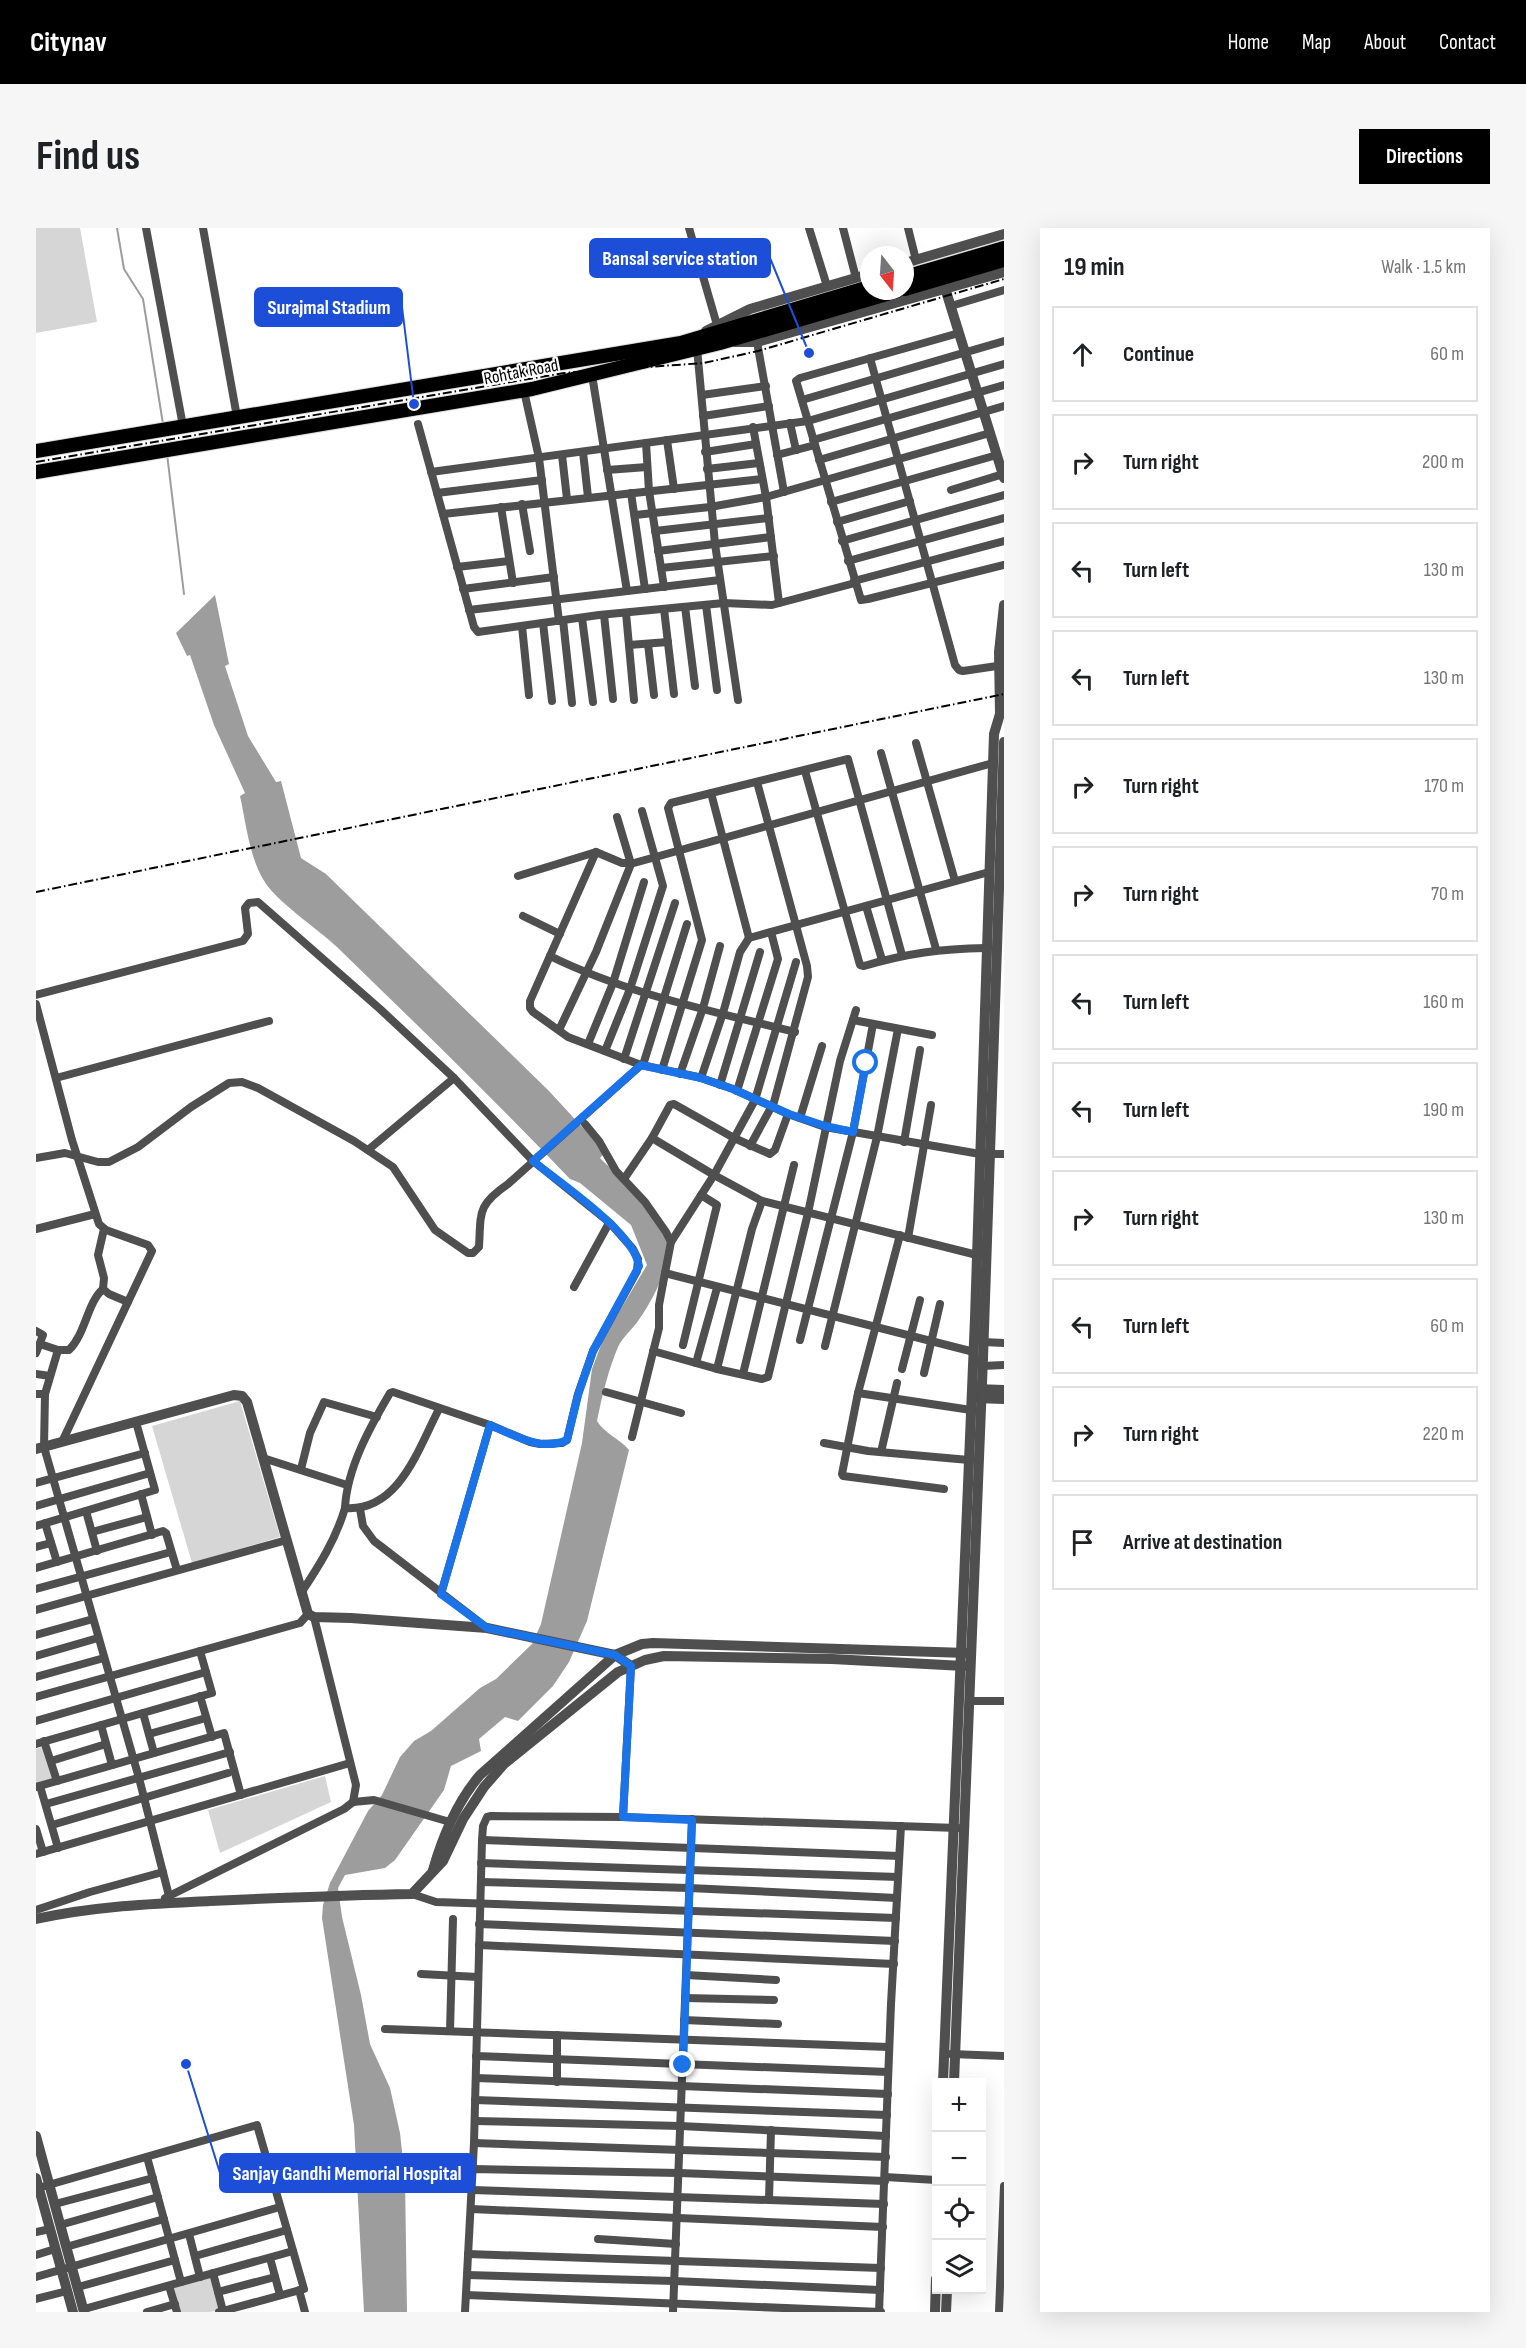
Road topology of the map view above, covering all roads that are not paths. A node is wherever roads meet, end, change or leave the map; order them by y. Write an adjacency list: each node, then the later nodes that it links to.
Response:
1 (146, 228): 51 (street)
2 (203, 228): 45 (street)
3 (689, 228): 22 (street)
4 (809, 228): 15 (street)
5 (843, 228): 14 (street)
6 (908, 228): 9 (street)
7 (1004, 234): 9 (street)
8 (1004, 248): 12 (highway)
9 (916, 260)
10 (1004, 260): 16 (highway)
11 (1004, 272): 17 (street)
12 (914, 274)
13 (860, 277): 14 (street, Rohtak Road)
14 (856, 278): 15 (street, Rohtak Road)
15 (827, 286): 22 (street, Rohtak Road)
16 (914, 286)
17 (945, 288): 21 (street); 23 (street)
18 (860, 290): 23 (highway)
19 (1004, 290): 21 (street)
20 (865, 300): 23 (highway)
21 (951, 306): 24 (street)
22 (717, 325): 26 (street, Rohtak Road)
23 (753, 332): 26 (highway); 27 (highway, Rohtak Road); 35 (street)
24 (959, 333): 28 (street); 29 (street)
25 (1004, 341): 28 (street)
26 (681, 343): 45 (highway, Rohtak Road)
27 (697, 348): 32 (highway, Rohtak Road); 38 (street)
28 (965, 353): 31 (street); 33 (street)
29 (870, 358): 33 (street); 40 (street)
30 (1004, 364): 31 (street)
31 (972, 373): 37 (street); 39 (street)
32 (592, 375): 36 (highway, Rohtak Road); 60 (street)
33 (876, 380): 39 (street); 40 (street)
34 (1004, 385): 37 (street)
35 (766, 386): 38 (street); 41 (street)
36 (524, 391): 68 (street); 75 (highway, Rohtak Road)
37 (978, 393): 43 (street); 46 (street)
38 (702, 395): 44 (street)
39 (881, 399): 46 (street); 47 (street)
40 (802, 400): 47 (street)
41 (769, 406): 44 (street); 50 (street)
42 (1004, 406): 43 (street)
43 (984, 412): 53 (street); 55 (street)
44 (703, 416): 54 (street)
45 (237, 417): 51 (highway, Rohtak Road)
46 (886, 419): 55 (street); 57 (street)
47 (808, 421): 48 (street); 57 (street)
48 (790, 423): 50 (street); 61 (street)
49 (418, 424): 76 (street)
50 (772, 424): 52 (street); 66 (street)
51 (179, 426): 62 (highway, Rohtak Road)
52 (753, 427): 54 (street); 59 (street)
53 (990, 433): 67 (street); 70 (street)
54 (704, 435): 56 (street); 64 (street)
55 (892, 438): 69 (street); 70 (street)
56 (667, 440): 58 (street); 83 (street)
57 (814, 442): 61 (street); 69 (street)
58 (645, 443): 60 (street); 72 (street)
59 (756, 444): 64 (street); 71 (street)
60 (605, 449): 63 (street); 74 (street)
61 (796, 450): 66 (street)
62 (36, 451)
63 (583, 452): 65 (street); 91 (street)
64 (705, 452): 73 (street)
65 (562, 454): 68 (street); 93 (street)
66 (777, 454): 86 (street)
67 (997, 455): 77 (street); 81 (street)
68 (539, 458): 76 (street); 79 (street)
69 (819, 460): 80 (street)
70 (898, 460): 80 (street); 81 (street)
71 (759, 463): 73 (street); 78 (street)
72 (647, 467): 74 (street); 85 (street)
73 (707, 469): 82 (street)
74 (607, 470): 89 (street)
75 (36, 472)
76 (431, 472): 87 (street)
77 (1003, 476): 84 (street)
78 (762, 479): 82 (street); 92 (street)
79 (542, 480): 87 (street); 95 (street)
80 (825, 481): 86 (street); 96 (street)
81 (904, 482): 94 (street); 96 (street)
82 (708, 485): 83 (street); 99 (street)
83 (674, 489): 85 (street)
84 (951, 490)
85 (649, 491): 88 (street); 100 (street)
86 (784, 492): 92 (street)
87 (437, 493): 101 (street)
88 (631, 493): 89 (street); 102 (street)
89 (610, 495): 91 (street); 132 (street)
90 (1004, 495): 105 (street)
91 (588, 497): 93 (street)
92 (766, 497): 99 (street); 103 (street)
93 (567, 500): 95 (street)
94 (910, 501): 105 (street); 106 (street)
95 (544, 502): 97 (street); 124 (street)
96 (831, 502): 106 (street)
97 (522, 504): 98 (street); 114 (street)
98 (501, 507): 101 (street); 117 (street)
99 (710, 507): 100 (street); 107 (street)
100 (653, 512): 102 (street); 108 (street)
101 (443, 514): 122 (street)
102 (635, 515): 131 (street)
103 (769, 518): 107 (street); 109 (street)
104 (1004, 518): 112 (street)
105 (915, 520): 110 (street); 112 (street)
106 (837, 522): 110 (street)
107 (712, 525): 108 (street); 113 (street)
108 (655, 531): 115 (street)
109 (771, 537): 113 (street); 116 (street)
110 (843, 541): 119 (street)
111 (1004, 541): 120 (street)
112 (921, 542): 119 (street); 120 (street)
113 (715, 544): 115 (street); 118 (street)
114 (530, 551)
115 (658, 551): 123 (street)
116 (774, 556): 118 (street); 135 (street)
117 (509, 561): 122 (street); 127 (street)
118 (717, 561): 123 (street); 125 (street)
119 (848, 561): 126 (street)
120 (927, 561): 126 (street); 128 (street)
121 (1004, 565): 128 (street)
122 (457, 567): 130 (street)
123 (661, 568): 129 (street)
124 (554, 577): 127 (street); 133 (street)
125 (720, 580): 129 (street); 134 (street)
126 (854, 582): 128 (street); 135 (street)
127 (513, 583): 130 (street)
128 (933, 583): 150 (street)
129 (663, 587): 131 (street)
130 (463, 589): 140 (street)
131 (645, 589): 132 (street)
132 (627, 591): 133 (street)
133 (557, 600): 140 (street); 144 (street)
134 (724, 603): 135 (street); 136 (street); 158 (street)
135 (779, 603)
136 (705, 605): 138 (street); 152 (street)
137 (1004, 605): 150 (street)
138 (685, 607): 139 (street); 151 (street)
139 (664, 609): 141 (street); 147 (street)
140 (469, 610): 146 (street)
141 (626, 613): 142 (street); 149 (street)
142 (604, 615): 143 (street); 156 (street)
143 (582, 618): 144 (street); 160 (street)
144 (561, 621): 145 (street); 161 (street)
145 (543, 623): 146 (street); 159 (street)
146 (522, 626): 154 (street)
147 (668, 642): 148 (street); 153 (street)
148 (648, 644): 149 (street); 155 (street)
149 (629, 645): 157 (street)
150 (1001, 666): 162 (street)
151 (695, 686)
152 (717, 690)
153 (674, 694)
154 (530, 695)
155 (654, 695)
156 (613, 699)
157 (634, 700)
158 (738, 700)
159 (552, 701)
160 (593, 702)
161 (572, 703)
162 (1000, 714): 163 (street); 167 (street)
163 (1004, 732)
164 (1004, 742): 255 (street)
165 (916, 743): 170 (street)
166 (881, 753): 171 (street)
167 (993, 763): 170 (street); 183 (street)
168 (805, 771): 169 (street); 173 (street); 175 (street)
169 (756, 782): 172 (street); 177 (street)
170 (927, 782): 171 (street); 185 (street)
171 (893, 791): 173 (street); 187 (street)
172 (711, 793): 178 (street); 179 (street)
173 (859, 800): 175 (street); 188 (street)
174 (642, 811): 181 (street)
175 (816, 812): 177 (street); 191 (street)
176 (617, 817): 182 (street)
177 (769, 825): 178 (street); 194 (street)
178 (724, 838): 179 (street); 197 (street)
179 (678, 851): 181 (street); 212 (street)
180 (596, 852): 182 (street); 184 (street); 196 (street)
181 (654, 858): 182 (street); 208 (street)
182 (631, 864): 206 (street)
183 (989, 872): 185 (street); 199 (street)
184 (518, 876)
185 (955, 881): 187 (street)
186 (644, 882): 207 (street)
187 (920, 891): 188 (street); 200 (street)
188 (886, 900): 190 (street); 202 (street)
189 (675, 903): 209 (street)
190 (866, 906): 191 (street); 204 (street)
191 (843, 912): 194 (street); 204 (street)
192 (523, 916): 196 (street)
193 (687, 924): 211 (street)
194 (797, 925): 195 (street); 225 (street)
195 (771, 932): 197 (street); 220 (street)
196 (560, 934): 203 (street)
197 (749, 938): 216 (street)
198 (720, 946): 214 (street)
199 (986, 948): 200 (street); 255 (street)
200 (936, 950): 202 (street)
201 (760, 952): 217 (street)
202 (902, 955): 204 (street)
203 (550, 956): 206 (street); 224 (street)
204 (882, 960)
205 (796, 962): 222 (street)
206 (586, 974): 207 (street); 224 (street)
207 (613, 983): 208 (street); 227 (street)
208 (630, 988): 209 (street); 230 (street)
209 (646, 994): 211 (street); 231 (street)
210 (36, 995): 236 (street)
211 (665, 999): 212 (street); 232 (street)
212 (684, 1003): 214 (street); 233 (street)
213 (36, 1004): 235 (street)
214 (702, 1008): 216 (street); 234 (street)
215 (856, 1010): 218 (street)
216 (723, 1013): 217 (street); 237 (street)
217 (741, 1018): 220 (street); 238 (street)
218 (853, 1020): 221 (street); 246 (street)
219 (269, 1021): 235 (street)
220 (758, 1022): 222 (street); 239 (street)
221 (873, 1024): 223 (street); 247 (street)
222 (778, 1027): 225 (street); 240 (street)
223 (898, 1029): 226 (street); 248 (street)
224 (559, 1030): 227 (street)
225 (795, 1032): 242 (street)
226 (932, 1035)
227 (588, 1044): 230 (street)
228 (822, 1046): 244 (street)
229 (920, 1050): 251 (street)
230 (605, 1051): 231 (street)
231 (624, 1059): 232 (street)
232 (642, 1065): 233 (street); 245 (street)
233 (662, 1070): 234 (street)
234 (680, 1074): 237 (street)
235 (56, 1078): 257 (street)
236 (454, 1078): 254 (street); 259 (street)
237 (701, 1078): 238 (street)
238 (720, 1084): 239 (street)
239 (737, 1091): 240 (street)
240 (755, 1100): 242 (street); 250 (street)
241 (931, 1105): 252 (street)
242 (772, 1107): 243 (street); 253 (street)
243 (789, 1114): 244 (street); 253 (street)
244 (800, 1118): 246 (street)
245 (584, 1120): 259 (street); 262 (street)
246 (827, 1127): 247 (street); 266 (street)
247 (853, 1132): 248 (street); 268 (street)
248 (877, 1137): 251 (street); 270 (street)
249 (652, 1138): 250 (street); 261 (street); 262 (street)
250 (734, 1138): 253 (street); 261 (street)
251 (904, 1142): 252 (street)
252 (923, 1145): 255 (street); 273 (street)
253 (750, 1146)
254 (368, 1150): 257 (street); 259 (street)
255 (985, 1154): 256 (street); 275 (street); 294 (street)
256 (1004, 1154)
257 (78, 1157): 258 (street); 267 (street)
258 (36, 1158)
259 (534, 1160): 269 (street)
260 (794, 1165): 265 (street)
261 (714, 1175): 263 (street); 264 (street)
262 (624, 1179): 274 (street)
263 (701, 1195): 274 (street); 277 (street)
264 (762, 1201): 265 (street); 281 (street)
265 (783, 1207): 266 (street); 282 (street)
266 (808, 1213): 268 (street); 286 (street)
267 (95, 1214): 271 (street); 272 (street)
268 (831, 1219): 270 (street); 287 (street)
269 (609, 1222): 278 (street); 326 (street)
270 (856, 1225): 273 (street); 288 (street)
271 (104, 1229): 280 (street); 284 (street)
272 (36, 1230)
273 (904, 1236): 275 (street); 289 (street)
274 (670, 1242): 276 (street)
275 (977, 1255): 301 (street)
276 (665, 1274): 277 (street); 300 (street)
277 (699, 1282): 279 (street); 297 (street)
278 (574, 1287)
279 (717, 1288): 281 (street); 303 (street)
280 (104, 1289): 284 (street); 299 (street)
281 (737, 1293): 282 (street); 306 (street)
282 (763, 1299): 286 (street); 310 (street)
283 (921, 1300): 291 (street)
284 (128, 1302): 328 (street)
285 (940, 1304): 293 (street)
286 (786, 1305): 287 (street); 310 (street)
287 (808, 1311): 288 (street); 292 (street)
288 (832, 1317): 289 (street); 298 (street)
289 (874, 1328): 291 (street); 315 (street)
290 (36, 1331): 296 (street)
291 (911, 1336): 293 (street); 307 (street)
292 (800, 1340)
293 (931, 1342): 301 (street); 308 (street)
294 (983, 1342): 295 (street); 305 (street)
295 (1004, 1343)
296 (40, 1344): 299 (street); 302 (street)
297 (683, 1345)
298 (825, 1346)
299 (58, 1350): 311 (street)
300 (653, 1351): 303 (street); 320 (street)
301 (974, 1352): 316 (street)
302 (36, 1353)
303 (696, 1363): 306 (street)
304 (1004, 1365): 305 (street)
305 (982, 1366): 316 (street)
306 (717, 1369): 310 (street)
307 (902, 1370)
308 (924, 1373)
309 (36, 1374): 311 (street)
310 (743, 1374)
311 (50, 1376): 317 (street)
312 (897, 1383): 318 (street)
313 (1004, 1390): 316 (street)
314 (606, 1392): 320 (street)
315 (858, 1393): 318 (street); 330 (street)
316 (977, 1393): 319 (street); 322 (street); 375 (street)
317 (40, 1394): 331 (street)
318 (894, 1399): 322 (street); 332 (street)
319 (1004, 1399)
320 (640, 1403): 323 (street); 327 (street)
321 (439, 1409): 324 (street); 326 (street); 346 (street)
322 (971, 1410): 335 (street)
323 (681, 1413)
324 (377, 1417): 336 (street); 340 (street)
325 (136, 1422): 328 (street); 333 (street); 334 (street)
326 (490, 1425): 366 (street)
327 (632, 1437)
328 (62, 1442): 331 (street)
329 (824, 1443): 330 (street)
330 (848, 1447): 332 (street); 341 (street)
331 (40, 1448): 338 (street)
332 (881, 1452): 335 (street)
333 (145, 1453): 337 (street); 338 (street)
334 (263, 1458): 336 (street); 354 (street)
335 (969, 1460): 375 (street)
336 (301, 1469): 340 (street)
337 (150, 1473): 342 (street); 343 (street)
338 (52, 1479): 339 (street); 343 (street)
339 (36, 1483)
340 (347, 1485): 345 (street)
341 (944, 1489)
342 (141, 1494): 347 (street); 348 (street)
343 (58, 1499): 344 (street); 349 (street)
344 (36, 1506)
345 (345, 1508): 346 (street); 365 (street)
346 (360, 1509): 366 (street)
347 (86, 1511): 349 (street); 352 (street)
348 (147, 1517): 352 (street); 353 (street)
349 (64, 1518): 350 (street); 359 (street)
350 (45, 1523): 351 (street); 355 (street)
351 (36, 1526)
352 (92, 1533): 357 (street)
353 (152, 1535): 357 (street); 358 (street)
354 (287, 1540): 362 (street); 365 (street)
355 (51, 1543): 356 (street); 360 (street)
356 (36, 1548)
357 (97, 1551): 359 (street)
358 (171, 1552): 362 (street); 363 (street)
359 (75, 1557): 360 (street); 363 (street)
360 (57, 1562): 361 (street)
361 (36, 1568)
362 (177, 1570): 367 (street)
363 (81, 1577): 364 (street); 367 (street)
364 (36, 1589)
365 (301, 1593): 369 (street)
366 (441, 1594): 371 (street)
367 (86, 1596): 368 (street); 370 (street)
368 (36, 1610)
369 (311, 1616): 371 (street); 374 (street); 402 (street)
370 (93, 1619): 372 (street); 373 (street)
371 (487, 1628): 376 (street)
372 (36, 1635)
373 (98, 1638): 377 (street); 378 (street)
374 (200, 1651): 381 (street); 382 (street)
375 (966, 1653): 376 (street); 380 (street)
376 (615, 1655): 379 (street); 415 (street)
377 (36, 1656)
378 (104, 1659): 382 (street); 383 (street)
379 (631, 1666): 380 (street); 412 (street); 429 (street)
380 (965, 1666): 387 (street); 418 (street)
381 (206, 1672): 385 (street); 386 (street)
382 (109, 1676): 384 (street); 386 (street)
383 (36, 1677)
384 (36, 1696)
385 (200, 1696): 389 (street); 390 (street)
386 (115, 1698): 391 (street); 392 (street)
387 (969, 1701): 388 (street); 419 (street)
388 (1004, 1701)
389 (143, 1713): 392 (street); 394 (street)
390 (206, 1718): 394 (street); 395 (street)
391 (36, 1720)
392 (121, 1720): 393 (street); 400 (street)
393 (101, 1725): 396 (street); 397 (street)
394 (149, 1734): 399 (street)
395 (212, 1737): 398 (street); 399 (street)
396 (40, 1743): 401 (street)
397 (106, 1744): 401 (street); 403 (street)
398 (230, 1752): 405 (street); 408 (street)
399 (154, 1753): 400 (street)
400 (132, 1759): 403 (street); 405 (street)
401 (51, 1761): 406 (street)
402 (350, 1763): 408 (street); 410 (street)
403 (112, 1765): 406 (street)
404 (228, 1773): 409 (street)
405 (139, 1778): 409 (street); 411 (street)
406 (57, 1781): 407 (street)
407 (38, 1786): 411 (street)
408 (241, 1794): 414 (street)
409 (144, 1797): 414 (street); 416 (street)
410 (353, 1802): 415 (street); 434 (street)
411 (46, 1804): 416 (street)
412 (623, 1817): 413 (street); 421 (street)
413 (692, 1820): 417 (street); 422 (street)
414 (150, 1821): 423 (street); 428 (street)
415 (450, 1822): 429 (street)
416 (52, 1825): 423 (street)
417 (901, 1826): 418 (street); 425 (street)
418 (953, 1828): 419 (street); 464 (street)
419 (964, 1828): 464 (street)
420 (36, 1830): 424 (street)
421 (482, 1840): 422 (street); 426 (street)
422 (691, 1847): 425 (street); 427 (street)
423 (58, 1848): 424 (street)
424 (40, 1853)
425 (899, 1856): 430 (street)
426 (482, 1863): 427 (street); 431 (street)
427 (690, 1869): 430 (street); 432 (street)
428 (163, 1872): 434 (street); 438 (street)
429 (431, 1876): 433 (street)
430 (898, 1877): 435 (street)
431 (481, 1882): 432 (street); 437 (street)
432 (689, 1888): 435 (street); 439 (street)
433 (412, 1894): 436 (street); 437 (street)
434 (169, 1896): 436 (street)
435 (897, 1898): 440 (street)
436 (156, 1904): 441 (street)
437 (481, 1904): 439 (street); 443 (street)
438 (36, 1910)
439 (688, 1912): 440 (street); 444 (street)
440 (896, 1918): 445 (street)
441 (36, 1919)
442 (453, 1919): 450 (street)
443 (479, 1924): 444 (street); 446 (street)
444 (688, 1931): 445 (street); 447 (street)
445 (895, 1941): 448 (street)
446 (479, 1946): 447 (street); 452 (street)
447 (687, 1955): 448 (street); 451 (street)
448 (894, 1964): 463 (street)
449 (421, 1974): 450 (street)
450 (450, 1975): 452 (street); 459 (street)
451 (686, 1975): 453 (street); 454 (street)
452 (478, 1977): 460 (street)
453 (776, 1980)
454 (685, 1998): 455 (street); 456 (street)
455 (774, 2000)
456 (684, 2020): 457 (street); 462 (street)
457 (778, 2024)
458 (385, 2029): 459 (street)
459 (450, 2031): 460 (street)
460 (477, 2032): 461 (street); 465 (street)
461 (557, 2035): 462 (street); 467 (street)
462 (683, 2041): 463 (street); 468 (street)
463 (889, 2047): 469 (street)
464 (950, 2054): 466 (street); 471 (street); 472 (street)
465 (476, 2056): 467 (street); 470 (street)
466 (1004, 2056)
467 (557, 2060): 468 (street); 473 (street)
468 (683, 2065): 469 (street); 474 (street)
469 (888, 2072): 475 (street)
470 (476, 2078): 473 (street); 476 (street)
471 (945, 2078)
472 (953, 2078)
473 (557, 2082): 474 (street)
474 (682, 2087): 475 (street); 477 (street)
475 (888, 2094): 478 (street)
476 (475, 2100): 477 (street); 479 (street)
477 (681, 2107): 478 (street); 480 (street)
478 (887, 2115): 483 (street)
479 (475, 2121): 480 (street); 484 (street)
480 (680, 2126): 481 (street); 485 (street)
481 (771, 2130): 483 (street); 486 (street)
482 (36, 2136): 496 (street)
483 (886, 2136): 488 (street)
484 (474, 2143): 485 (street); 489 (street)
485 (679, 2149): 486 (street); 490 (street)
486 (770, 2153): 488 (street); 491 (street)
487 (147, 2157): 492 (street); 493 (street); 496 (street)
488 (886, 2157): 494 (street)
489 (473, 2169): 490 (street); 493 (street); 498 (street)
490 (679, 2173): 491 (street); 499 (street)
491 (769, 2176): 494 (street); 501 (street)
492 (153, 2178): 500 (street); 502 (street)
493 (271, 2178): 504 (street)
494 (885, 2179): 495 (street); 503 (street)
495 (932, 2180)
496 (41, 2183): 502 (street)
497 (1004, 2186): 506 (street)
498 (472, 2190): 499 (street); 505 (street)
499 (678, 2196): 501 (street); 507 (street)
500 (158, 2198): 508 (street); 509 (street)
501 (769, 2199): 503 (street)
502 (50, 2200): 509 (street)
503 (884, 2204): 510 (street)
504 (280, 2207): 511 (street); 513 (street)
505 (471, 2210): 507 (street); 520 (street)
506 (1003, 2212): 514 (street)
507 (677, 2217): 510 (street); 517 (street)
508 (164, 2219): 516 (street); 518 (street)
509 (55, 2227): 512 (street); 518 (street)
510 (883, 2228): 528 (street)
511 (287, 2230): 519 (street); 523 (street)
512 (36, 2232)
513 (189, 2234): 516 (street); 523 (street)
514 (1003, 2234): 521 (street)
515 (598, 2238): 517 (street)
516 (170, 2239): 525 (street); 527 (street)
517 (676, 2244): 526 (street)
518 (61, 2248): 522 (street); 527 (street)
519 (293, 2251): 524 (street); 539 (street)
520 (468, 2254): 526 (street); 530 (street)
521 (1002, 2254): 531 (street)
522 (36, 2255)
523 (195, 2256): 533 (street)
524 (270, 2258): 529 (street); 534 (street)
525 (175, 2260): 536 (street); 538 (street)
526 (675, 2260): 528 (street); 535 (street)
527 (67, 2268): 532 (street); 538 (street); 541 (street)
528 (881, 2268): 540 (street)
529 (213, 2273): 533 (street); 542 (street)
530 (467, 2275): 535 (street); 546 (street)
531 (1002, 2276): 547 (street)
532 (36, 2277)
533 (200, 2277): 536 (street)
534 (275, 2277): 542 (street); 545 (street)
535 (675, 2281): 540 (street); 551 (street)
536 (181, 2282): 537 (street)
537 (169, 2286): 549 (street); 550 (street)
538 (78, 2287): 553 (street)
539 (299, 2290): 545 (street); 555 (street)
540 (880, 2290): 559 (street)
541 (66, 2291): 548 (street); 553 (street)
542 (218, 2292): 554 (street)
543 (936, 2294): 560 (street)
544 (947, 2294): 561 (street)
545 (280, 2295): 554 (street)
546 (466, 2295): 551 (street); 558 (street)
547 (1002, 2297): 562 (street)
548 (36, 2300)
549 (111, 2302): 553 (street); 556 (street)
550 (176, 2308): 557 (street)
551 (673, 2308): 552 (street)
552 (766, 2310): 559 (street)
553 (78, 2311)
554 (221, 2311)
555 (303, 2311)
556 (114, 2312)
557 (147, 2312)
558 (465, 2312)
559 (880, 2312)
560 (935, 2312)
561 (946, 2312)
562 (999, 2312)

